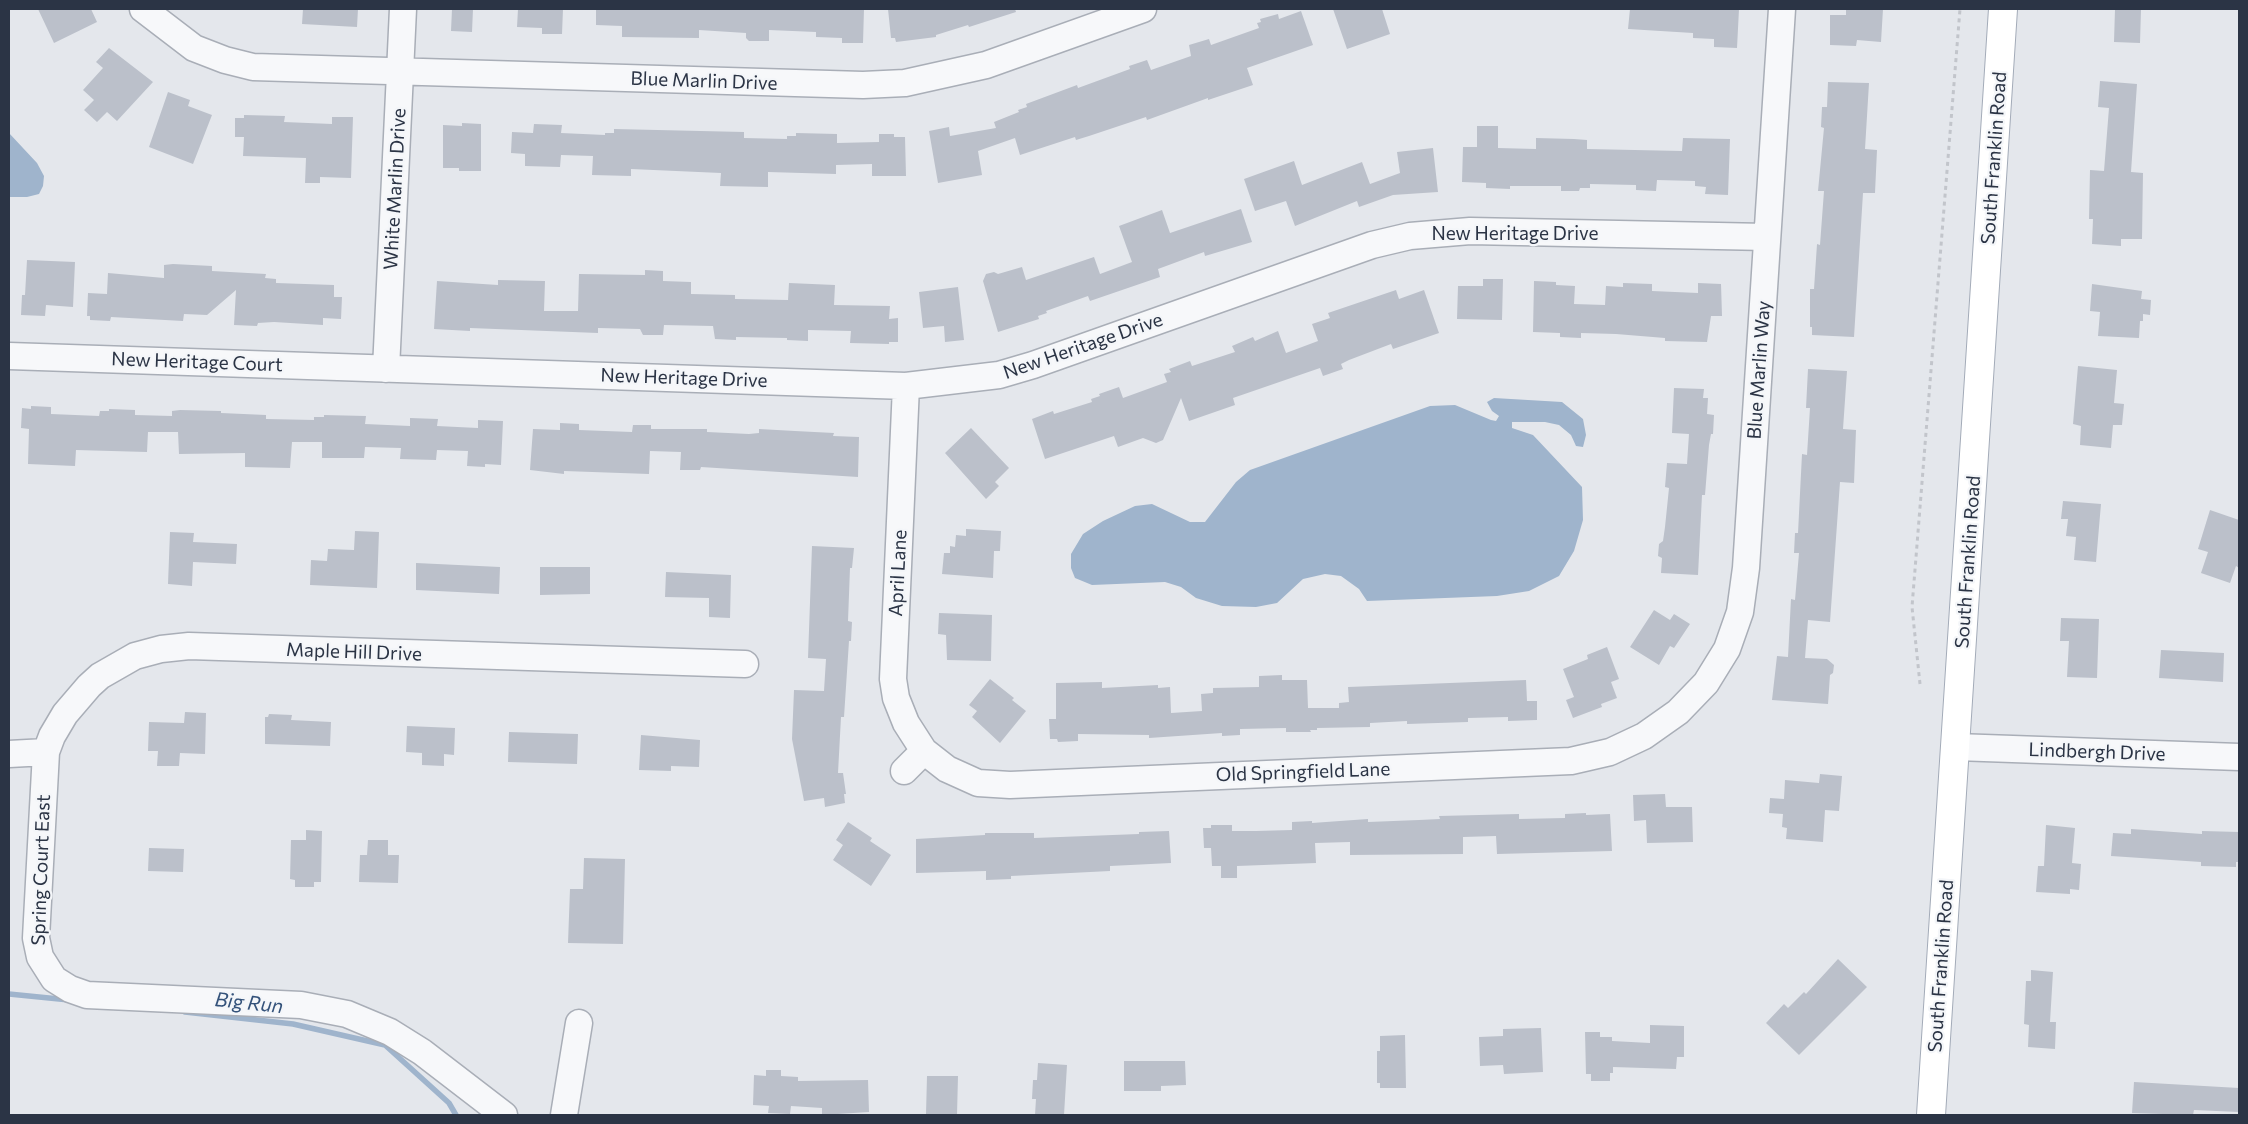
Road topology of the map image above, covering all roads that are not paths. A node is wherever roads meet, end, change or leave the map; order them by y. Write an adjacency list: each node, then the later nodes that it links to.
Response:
1 (143, 9): 6 (street, Blue Marlin Drive)
2 (403, 9): 6 (street, White Marlin Drive)
3 (1143, 9): 6 (street, Blue Marlin Drive)
4 (1782, 9): 7 (street, Blue Marlin Way)
5 (2003, 9): 13 (main road, South Franklin Road)
6 (401, 71): 9 (street, White Marlin Drive)
7 (1768, 237): 10 (street, New Heritage Drive); 12 (street, Blue Marlin Way)
8 (9, 356): 9 (street, New Heritage Court)
9 (386, 369): 10 (street, New Heritage Drive)
10 (906, 386): 14 (street, April Lane)
11 (745, 664): 15 (street, Maple Hill Drive)
12 (1678, 712): 14 (street, Old Springfield Lane)
13 (1956, 747): 17 (street, Lindbergh Drive); 22 (main road, South Franklin Road)
14 (924, 751): 18 (street)
15 (46, 752): 16 (street); 20 (street, Spring Court East)
16 (9, 754)
17 (2239, 757)
18 (904, 771)
19 (579, 1023): 21 (street)
20 (504, 1115)
21 (564, 1115)
22 (1931, 1115)

